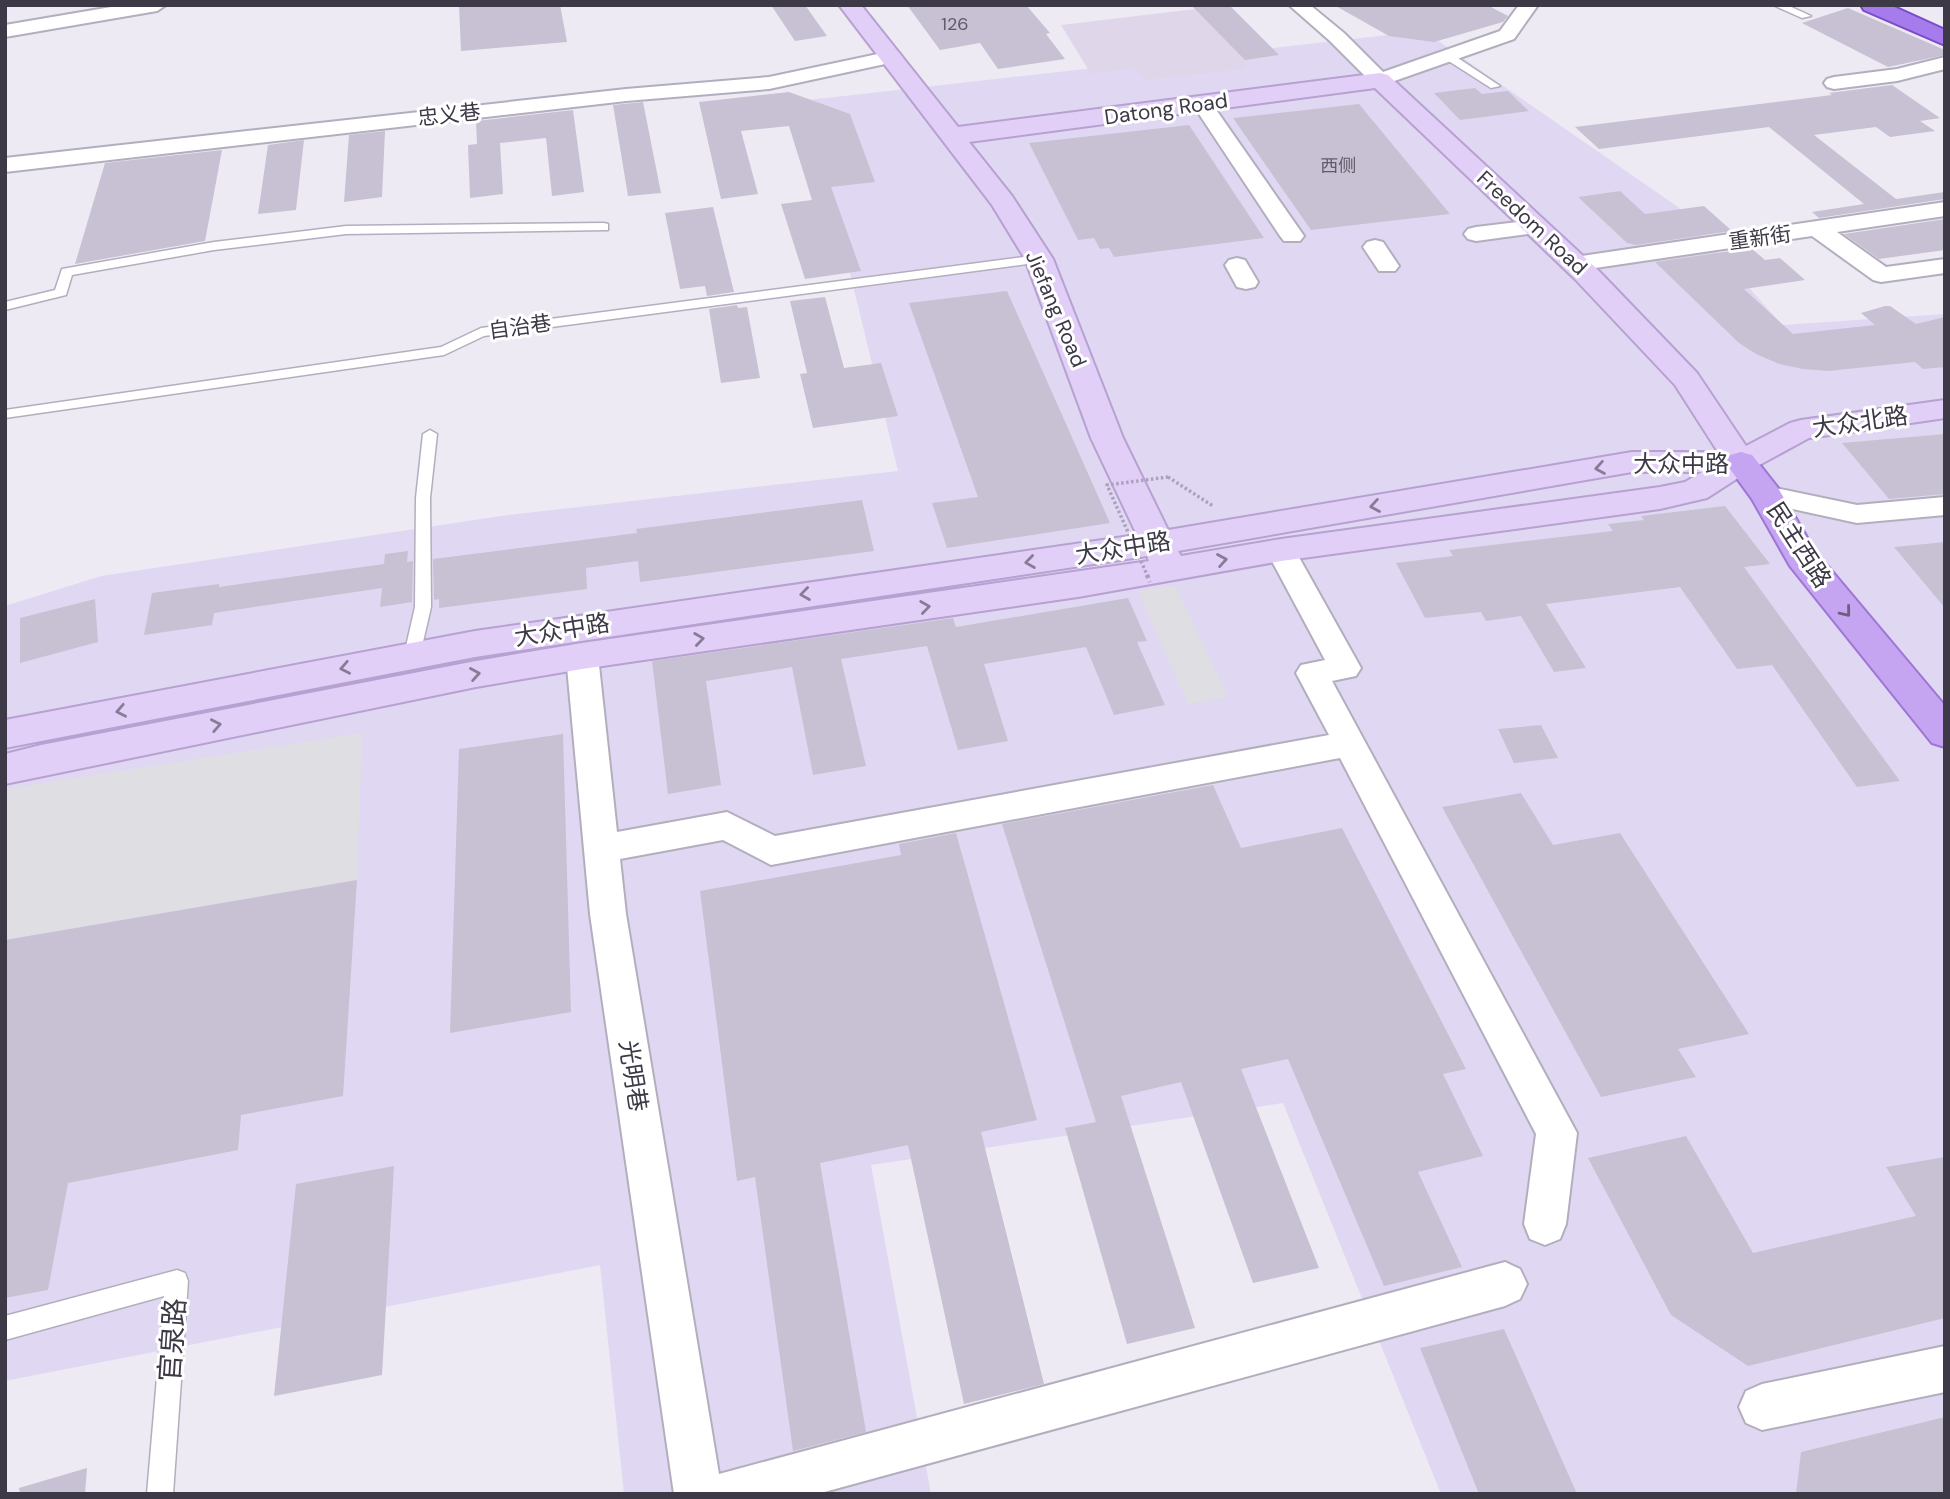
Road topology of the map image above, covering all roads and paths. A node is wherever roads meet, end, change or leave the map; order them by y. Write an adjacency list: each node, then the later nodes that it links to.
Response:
1 (157, 5): 10 (street)
2 (850, 5): 13 (main road, Jiefang Road)
3 (1298, 5): 15 (street, Freedom Road)
4 (1529, 5): 12 (street)
5 (1778, 5): 8 (lane)
6 (1872, 5): 11 (highway)
7 (1897, 5): 9 (highway)
8 (1806, 16)
9 (1945, 26)
10 (5, 31)
11 (1945, 38)
12 (1448, 55): 15 (street); 17 (lane)
13 (892, 57): 19 (main road, Jiefang Road); 20 (street, 忠义巷)
14 (1945, 63): 16 (street)
15 (1380, 80): 18 (main road, Datong Road); 23 (main road, Freedom Road)
16 (1834, 83)
17 (1495, 86)
18 (1203, 105): 19 (main road, Datong Road); 26 (street)
19 (952, 135): 27 (main road, Jiefang Road)
20 (5, 165)
21 (1945, 209): 24 (street, 重新街)
22 (604, 227): 30 (lane)
23 (1535, 227): 25 (street); 28 (main road, Freedom Road)
24 (1819, 230): 28 (street, 重新街); 29 (street)
25 (1476, 234)
26 (1292, 236)
27 (1039, 259): 32 (lane, 自治巷); 39 (main road, Jiefang Road)
28 (1575, 264): 34 (main road, Freedom Road)
29 (1945, 266)
30 (5, 306)
31 (1945, 409): 34 (main road, 大众北路)
32 (5, 414)
33 (430, 433): 40 (lane)
34 (1741, 462): 35 (main road); 38 (main road, 大众中路); 39 (main road, 大众中路, one-way to 39)
35 (1766, 495): 37 (street); 42 (main road, 民主西路); 43 (main road, 民主西路, one-way to 43)
36 (1213, 506): 39 (path, bridge)
37 (1945, 506)
38 (1281, 550): 39 (main road, 大众中路, one-way to 38); 45 (street)
39 (1159, 565): 40 (main road, 大众中路, one-way to 40); 41 (main road, 大众中路, one-way to 39)
40 (412, 655): 44 (main road, 大众中路, one-way to 44)
41 (582, 656): 46 (main road, 大众中路, one-way to 41); 47 (street, 光明巷)
42 (1945, 692)
43 (1945, 733)
44 (5, 734)
45 (1349, 744): 47 (street); 48 (street)
46 (5, 769)
47 (601, 849): 54 (street, 光明巷)
48 (1545, 1224)
49 (1505, 1284): 55 (street)
50 (5, 1328): 53 (lane, 官泉路)
51 (1945, 1369): 52 (street)
52 (1762, 1407)
53 (160, 1494)
54 (698, 1494)
55 (729, 1494)

